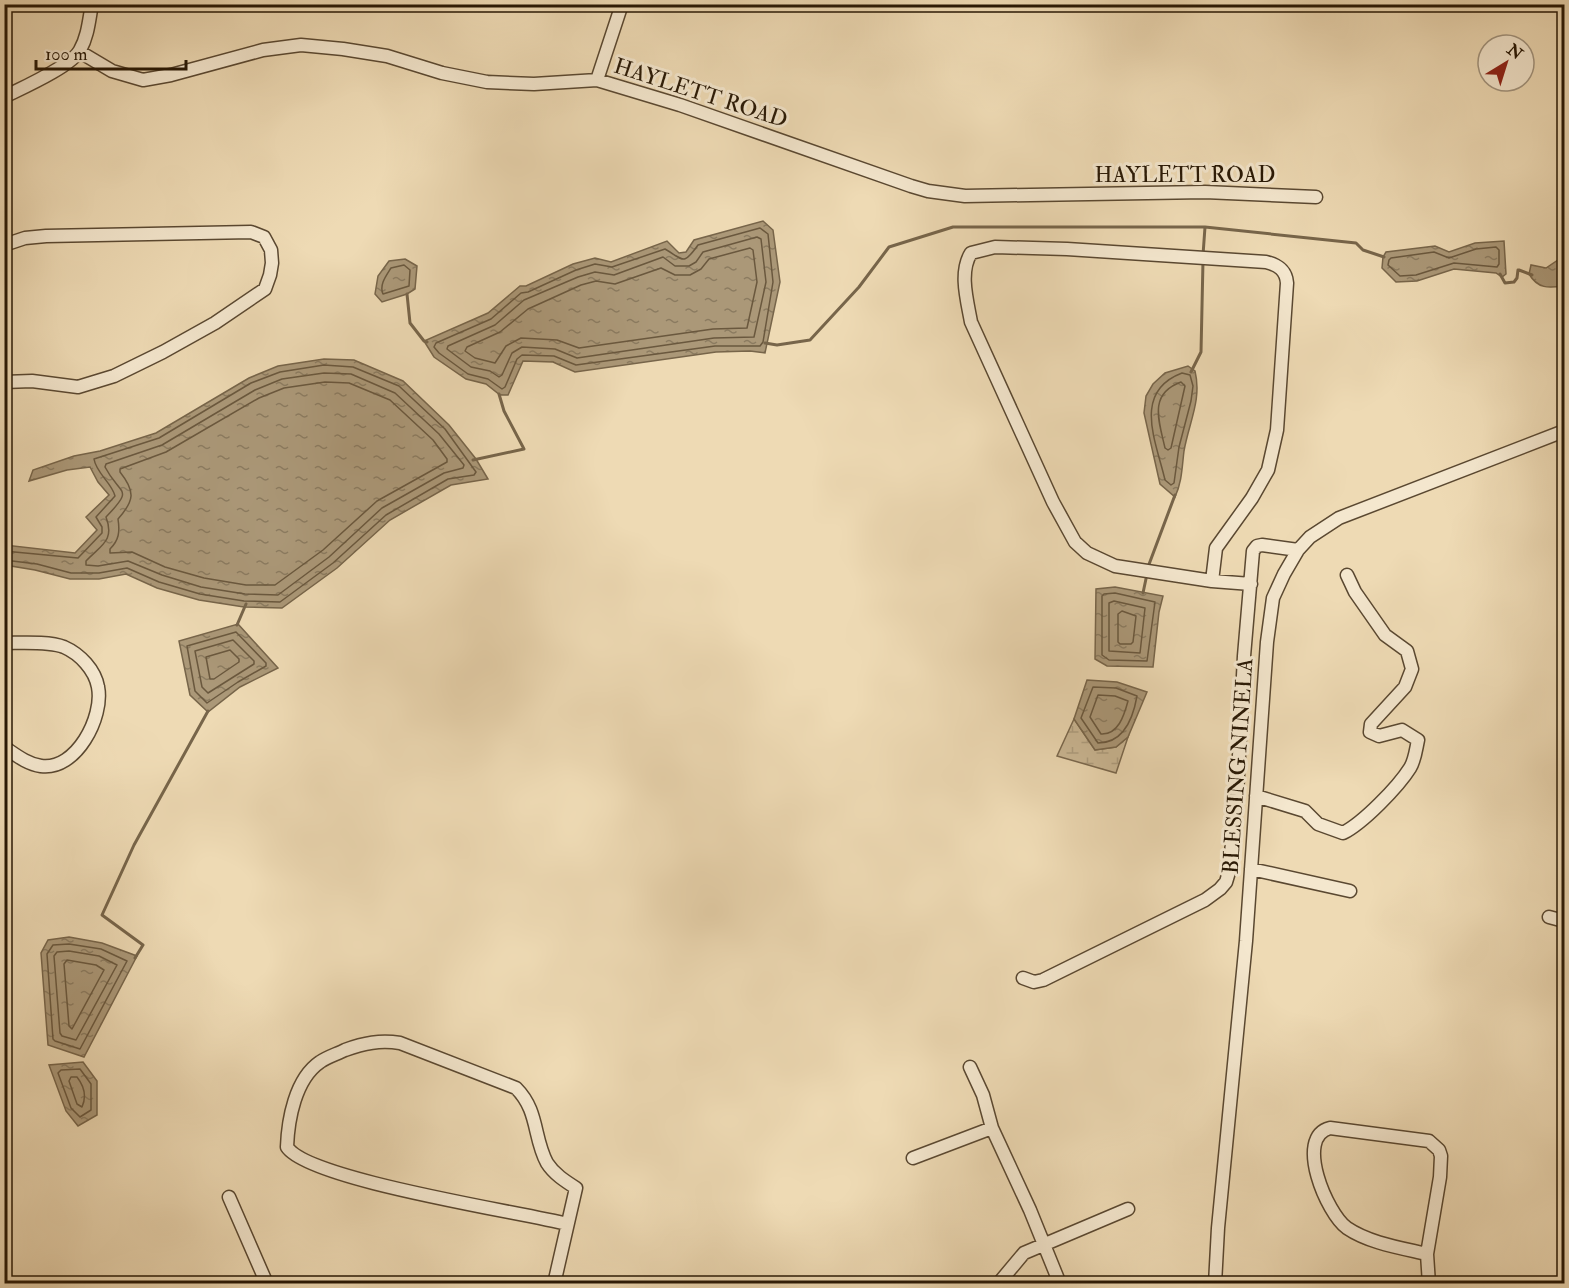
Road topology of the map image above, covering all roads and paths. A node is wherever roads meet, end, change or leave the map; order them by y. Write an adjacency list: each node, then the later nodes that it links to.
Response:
1 (92, 4): 3 (street)
2 (622, 4): 4 (street)
3 (80, 52): 4 (street, HAYLETT ROAD); 5 (street)
4 (597, 80): 6 (street, HAYLETT ROAD)
5 (4, 97)
6 (1316, 197)
7 (4, 245): 8 (street)
8 (4, 382)
9 (1564, 431): 10 (street, BLESSING NINELA)
10 (1298, 550): 13 (street); 16 (street, BLESSING NINELA)
11 (1347, 575): 16 (street)
12 (1212, 581): 12 (street); 13 (street)
13 (1251, 584): 21 (street)
14 (4, 643): 15 (street)
15 (4, 747)
16 (1256, 796): 17 (street, BLESSING NINELA)
17 (1251, 869): 18 (street); 34 (street, BLESSING NINELA)
18 (1350, 891)
19 (1549, 917): 20 (street)
20 (1564, 921)
21 (1023, 978)
22 (970, 1067): 23 (street)
23 (992, 1128): 24 (street); 28 (street)
24 (913, 1158)
25 (229, 1197): 30 (street)
26 (1128, 1209): 28 (street)
27 (567, 1224): 27 (street); 31 (street)
28 (1045, 1246): 32 (street); 33 (street)
29 (1427, 1254): 29 (street); 35 (street)
30 (267, 1284)
31 (554, 1284)
32 (999, 1284)
33 (1060, 1284)
34 (1215, 1284)
35 (1429, 1284)

